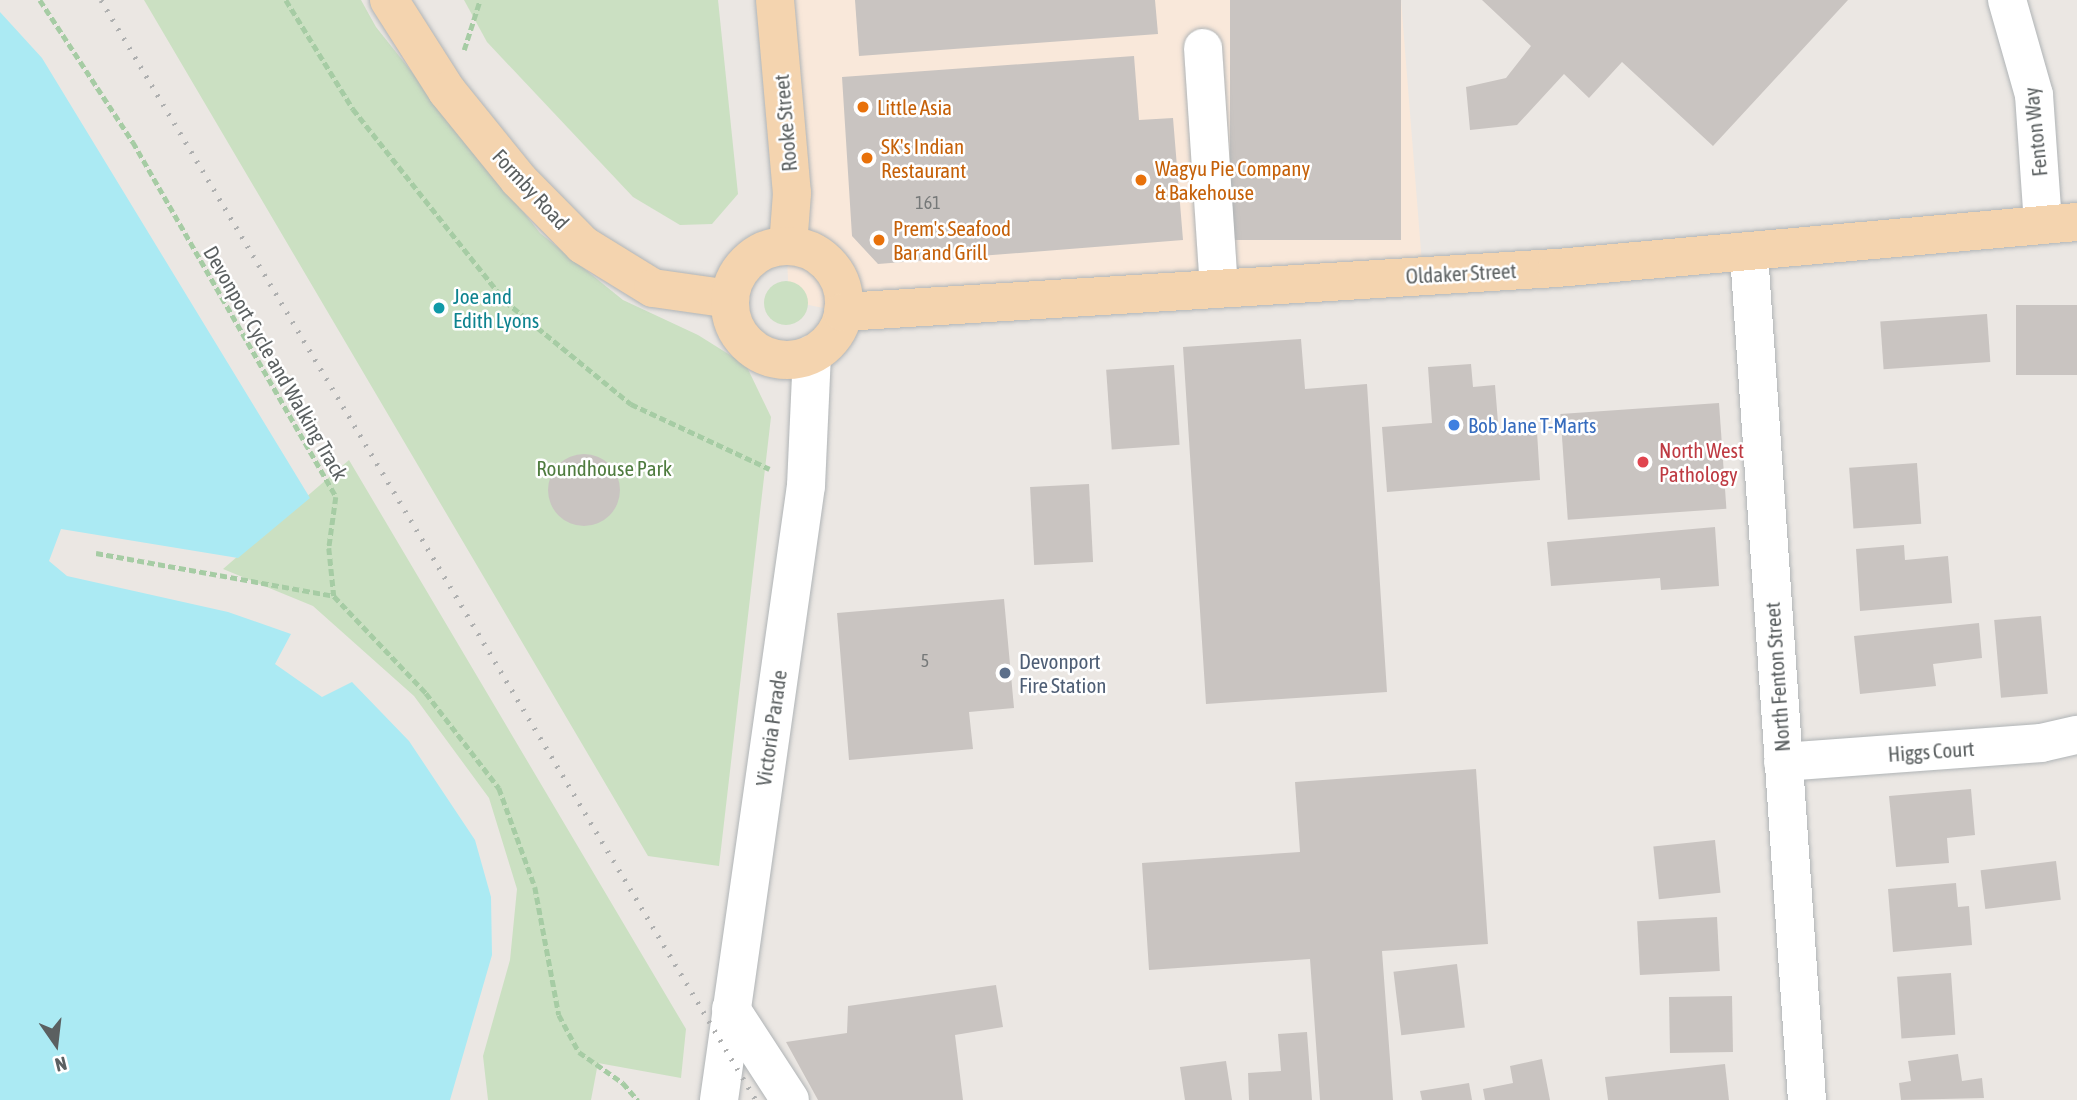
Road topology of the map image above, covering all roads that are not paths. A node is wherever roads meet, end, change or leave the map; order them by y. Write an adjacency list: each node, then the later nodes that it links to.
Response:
1 (389, 0): 9 (main road, Formby Road)
2 (775, 0): 6 (main road, Rooke Street)
3 (2007, 0): 5 (street, Fenton Way)
4 (1203, 48): 8 (street)
5 (2060, 223): 7 (main road, Oldaker Street)
6 (788, 246): 9 (main road); 10 (main road)
7 (1749, 254): 8 (main road, Oldaker Street); 13 (street, North Fenton Street)
8 (1219, 286): 10 (main road, Oldaker Street)
9 (730, 299): 11 (main road)
10 (844, 312): 11 (main road)
11 (812, 354): 14 (street, Victoria Parade)
12 (2077, 735): 13 (street, Higgs Court)
13 (1783, 762): 17 (street, North Fenton Street)
14 (731, 1009): 15 (street, Victoria Parade); 16 (street)
15 (719, 1100)
16 (790, 1100)
17 (1807, 1100)

